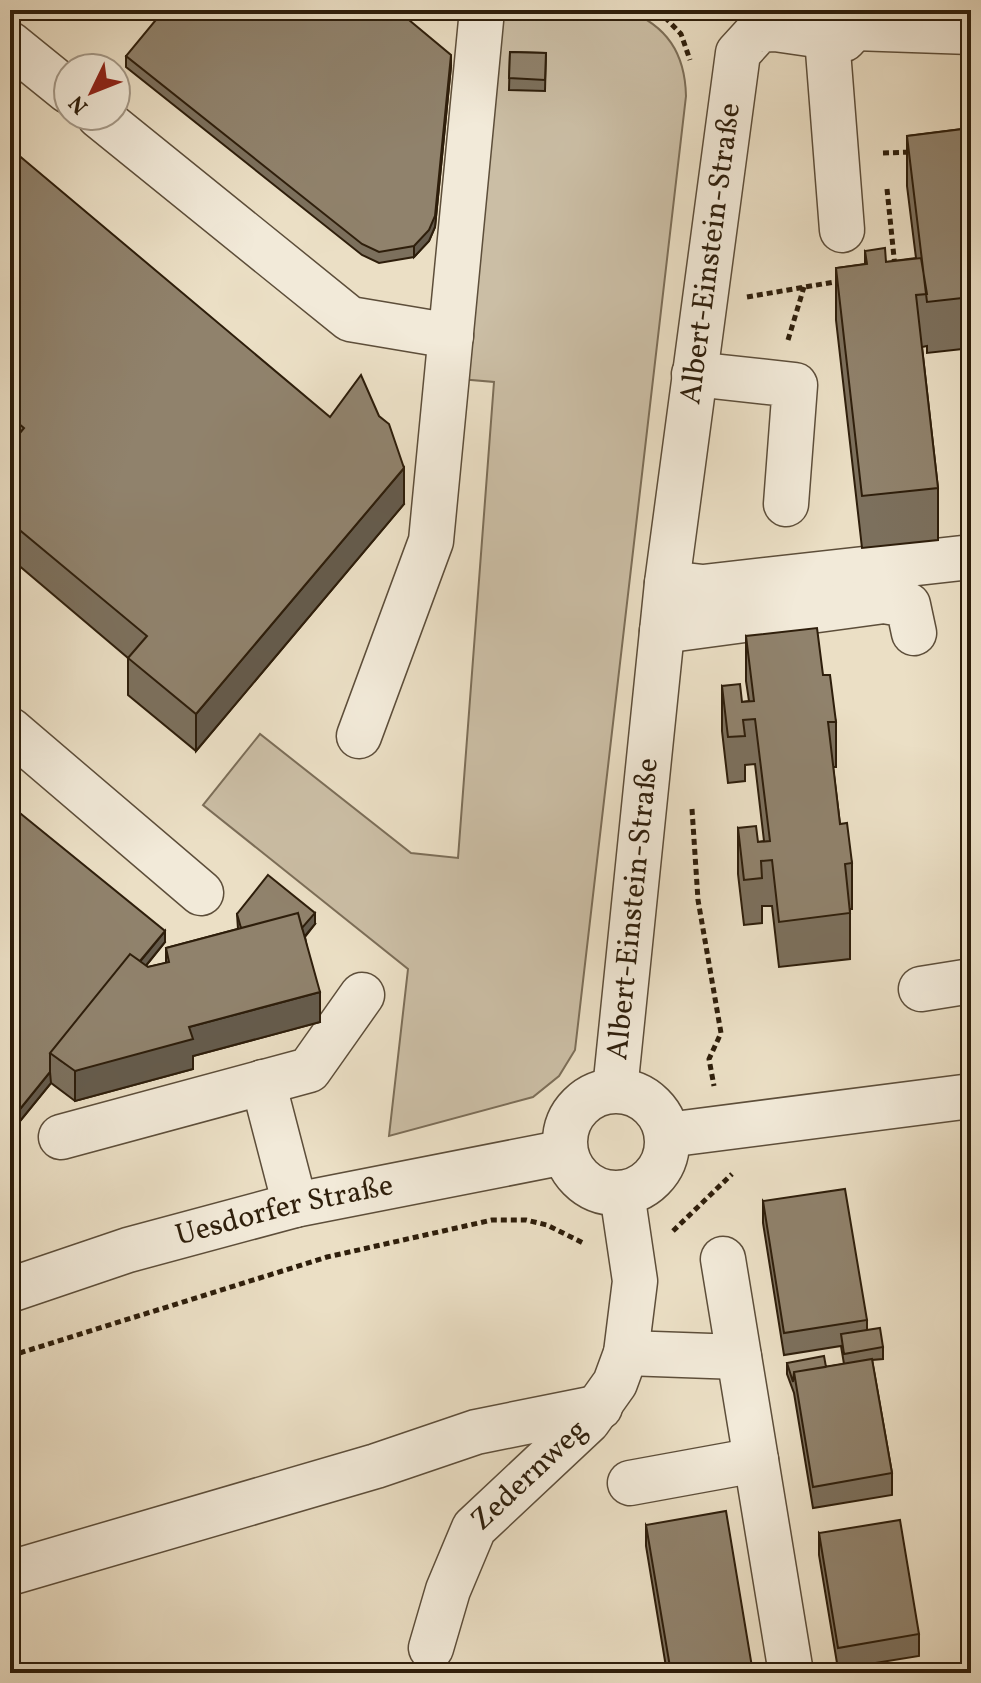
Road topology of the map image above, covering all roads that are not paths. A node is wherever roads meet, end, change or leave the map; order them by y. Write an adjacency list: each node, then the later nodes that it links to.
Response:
1 (482, 10): 8 (street)
2 (848, 23): 3 (street); 7 (street); 9 (street, Albert-Einstein-Straße)
3 (971, 32)
4 (10, 44): 5 (street)
5 (52, 78)
6 (119, 132): 8 (street)
7 (842, 230)
8 (451, 336): 16 (street)
9 (694, 374): 10 (street); 12 (street, Albert-Einstein-Straße)
10 (786, 504)
11 (971, 557): 12 (street)
12 (667, 583): 13 (street, Albert-Einstein-Straße)
13 (662, 631): 14 (street); 22 (street, Albert-Einstein-Straße)
14 (914, 633)
15 (10, 730): 17 (street)
16 (359, 736)
17 (201, 893)
18 (971, 981): 19 (street)
19 (921, 989)
20 (362, 995): 21 (street)
21 (263, 1082): 25 (street); 28 (street)
22 (615, 1090): 24 (street); 26 (street)
23 (971, 1096): 24 (street)
24 (667, 1135): 27 (street)
25 (61, 1137)
26 (565, 1152): 27 (street); 28 (street, Uesdorfer Straße)
27 (622, 1193): 31 (street, Zedernweg)
28 (295, 1205): 30 (street, Uesdorfer Straße)
29 (723, 1259): 32 (street)
30 (10, 1290)
31 (626, 1353): 32 (street); 33 (street, Zedernweg)
32 (739, 1357): 34 (street)
33 (600, 1407): 36 (street); 37 (street, Zedernweg)
34 (756, 1460): 35 (street); 38 (street)
35 (630, 1483)
36 (10, 1573)
37 (431, 1648)
38 (791, 1673)

